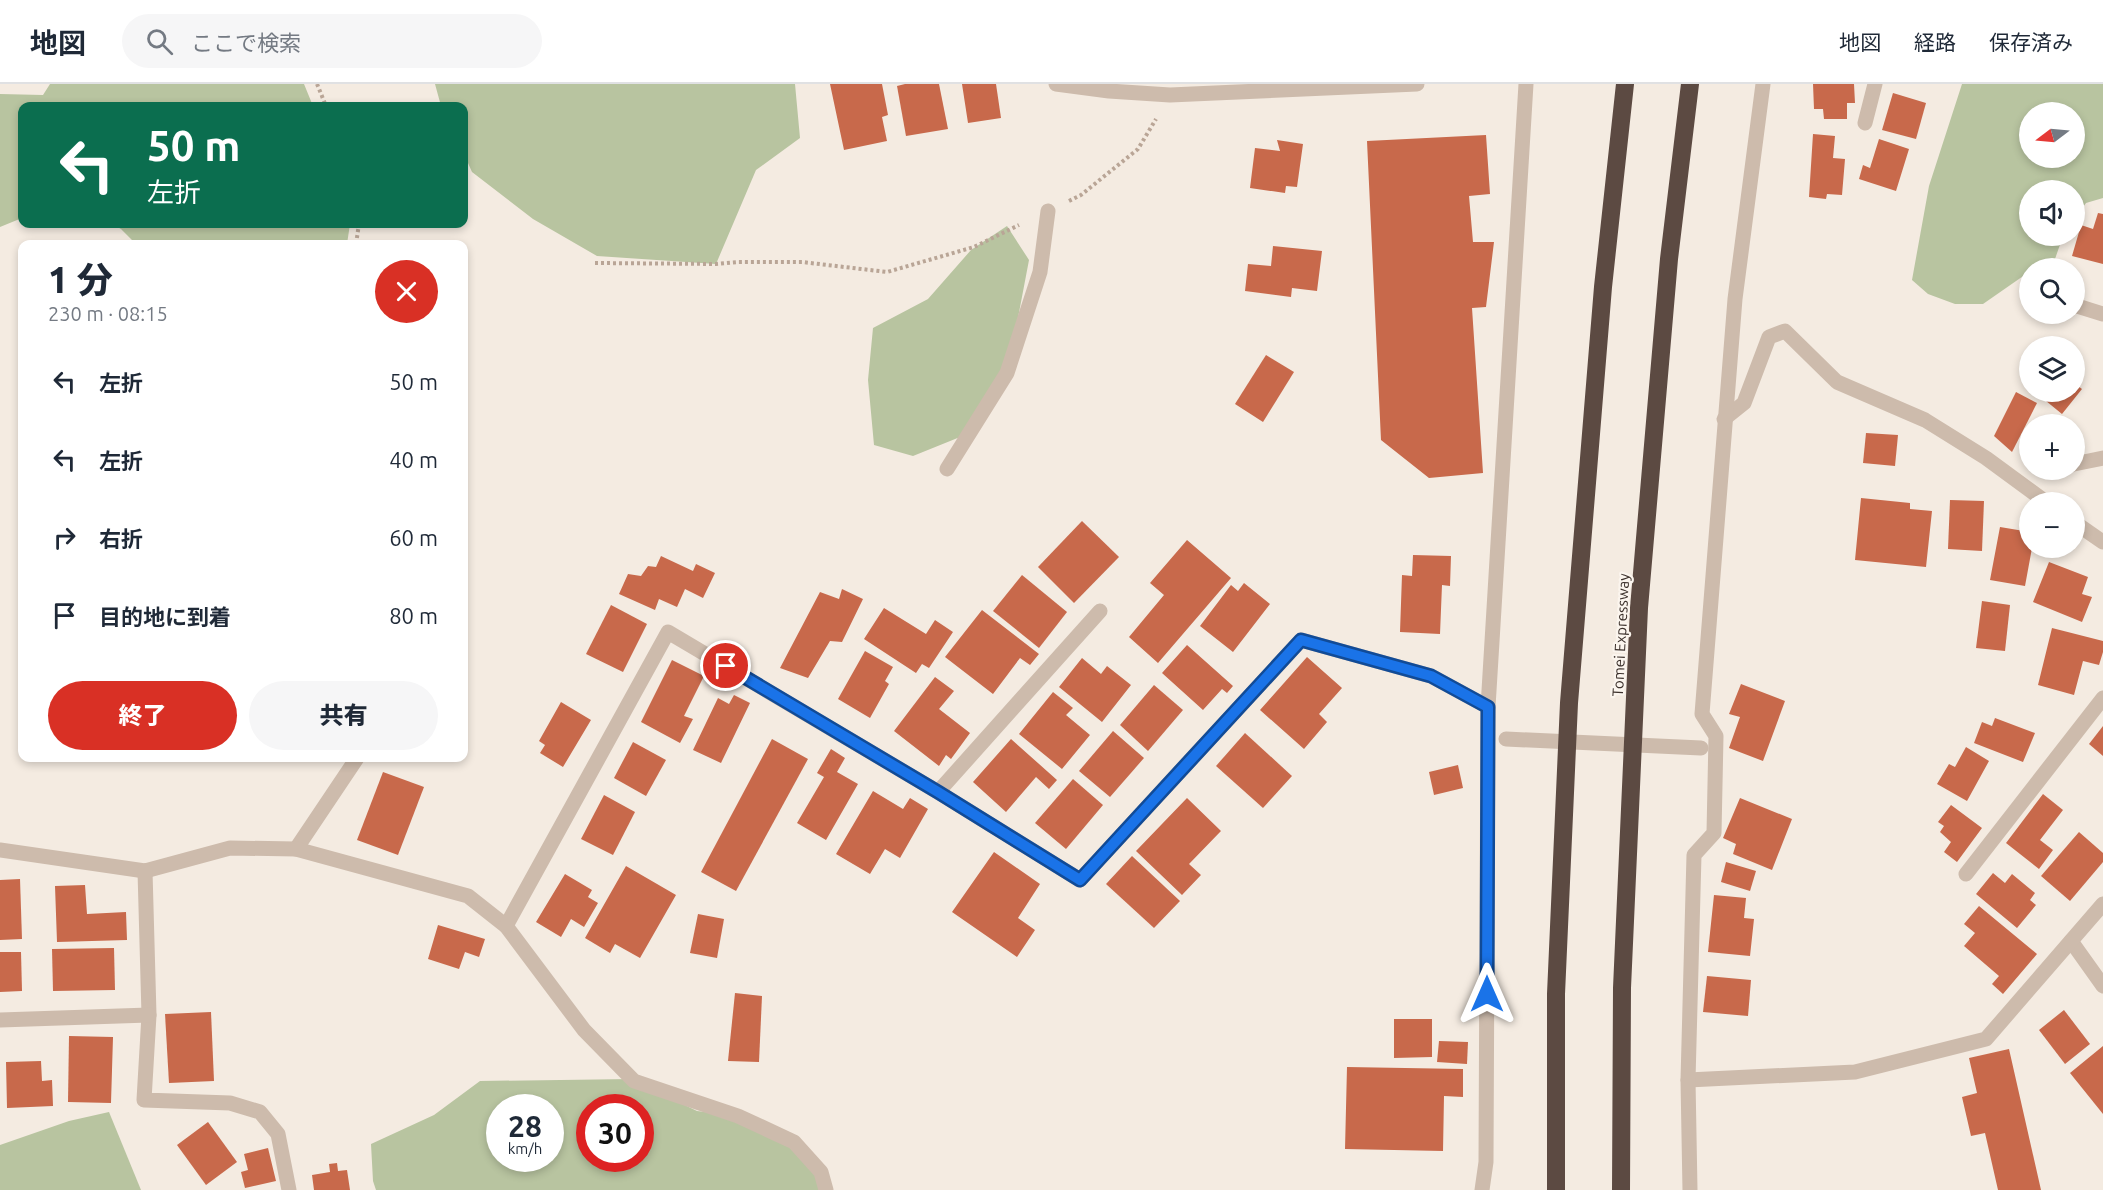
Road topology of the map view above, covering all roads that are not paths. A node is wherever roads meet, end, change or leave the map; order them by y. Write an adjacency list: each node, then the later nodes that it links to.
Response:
1 (1056, 84): 2 (street)
2 (1417, 84)
3 (1526, 84): 21 (street)
4 (1626, 84): 40 (highway)
5 (1690, 84): 41 (highway, Tomei Expressway)
6 (1763, 84): 12 (street)
7 (1875, 84): 8 (street)
8 (1865, 123)
9 (1048, 211): 15 (street)
10 (2085, 308): 11 (street)
11 (2103, 314)
12 (1724, 419): 16 (street); 36 (street)
13 (2103, 458): 14 (street)
14 (2085, 462)
15 (947, 469)
16 (2032, 492)
17 (2085, 530): 18 (street)
18 (2103, 542)
19 (1100, 611): 25 (street)
20 (2103, 698): 29 (street)
21 (1488, 707): 25 (street); 39 (street)
22 (1506, 739): 23 (street)
23 (1701, 748)
24 (354, 762): 26 (street)
25 (938, 792): 31 (street)
26 (296, 849): 28 (street); 31 (street)
27 (0, 850): 28 (street)
28 (145, 871): 34 (street)
29 (1966, 874)
30 (2103, 904): 32 (street)
31 (506, 926): 38 (street)
32 (2071, 941): 33 (street); 36 (street)
33 (2103, 986)
34 (149, 1015): 35 (street); 37 (street)
35 (0, 1020)
36 (1688, 1080): 42 (street)
37 (289, 1190)
38 (826, 1190)
39 (1482, 1190)
40 (1556, 1190)
41 (1621, 1190)
42 (1690, 1190)

